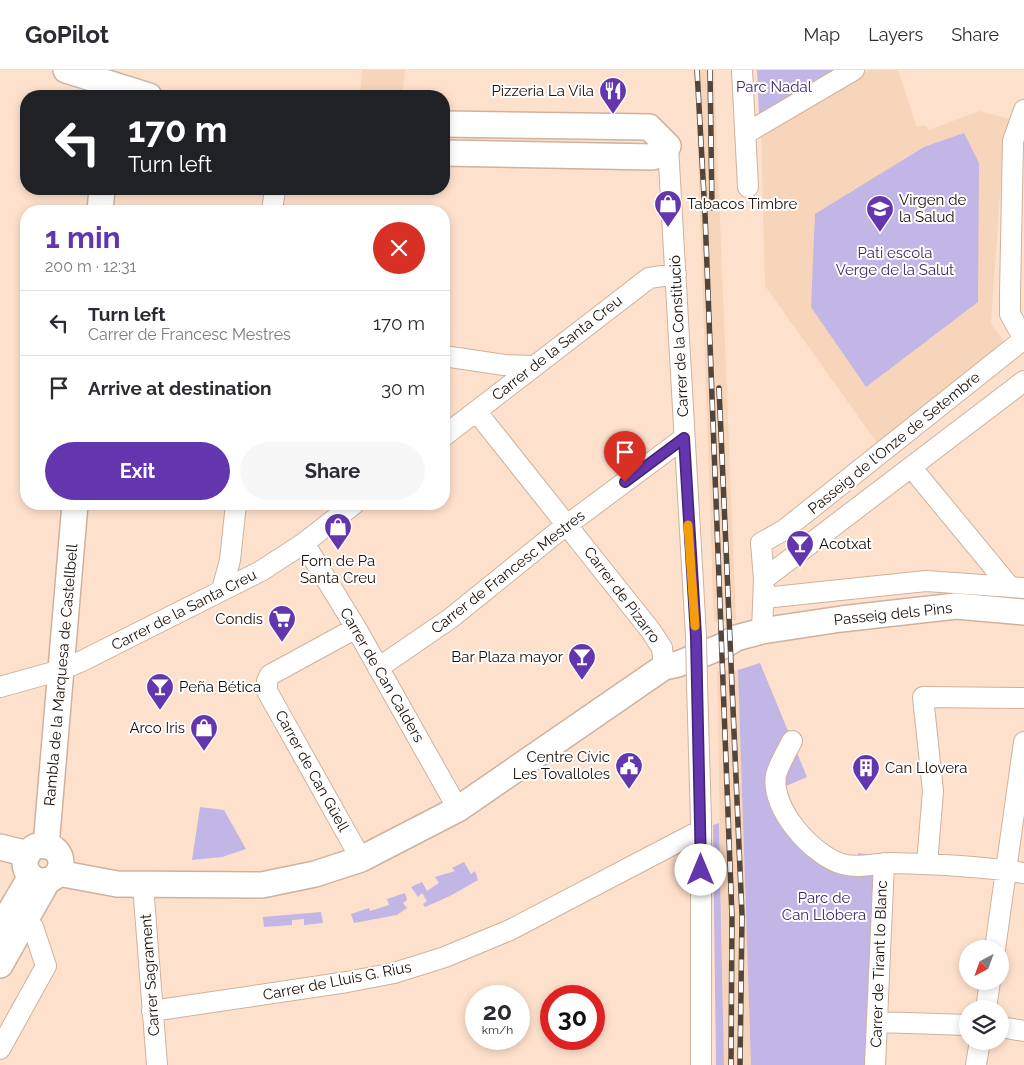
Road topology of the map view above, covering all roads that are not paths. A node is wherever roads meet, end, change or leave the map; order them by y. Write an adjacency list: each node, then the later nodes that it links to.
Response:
1 (66, 70): 4 (street)
2 (742, 70): 8 (street)
3 (854, 70): 8 (street)
4 (107, 83): 5 (street)
5 (130, 90)
6 (1024, 110): 13 (street)
7 (450, 124): 9 (street)
8 (746, 134): 11 (street)
9 (668, 146): 10 (street); 12 (street, Carrer de la Constitució)
10 (450, 153)
11 (748, 187)
12 (676, 274): 15 (street, Carrer de la Santa Creu); 19 (street, Carrer de la Constitució)
13 (1024, 339): 28 (street, Passeig de l'Onze de Setembre)
14 (450, 357): 15 (street)
15 (534, 366): 17 (street, Carrer de la Santa Creu)
16 (1024, 381): 20 (street, Passeig de l'Onze de Setembre)
17 (476, 411): 18 (street, Carrer de la Santa Creu); 24 (street, Carrer de Pizarro)
18 (450, 431)
19 (684, 438): 24 (street, Carrer de Francesc Mestres); 42 (street, Carrer de la Constitució, bridge)
20 (911, 467): 28 (street, Passeig de l'Onze de Setembre); 29 (street)
21 (74, 510): 36 (street, Rambla de la Marquesa de Castellbell)
22 (235, 510): 26 (street)
23 (346, 510): 25 (street, Carrer de la Santa Creu)
24 (568, 526): 34 (street, Carrer de Pizarro); 35 (street, Carrer de Francesc Mestres)
25 (304, 542): 27 (street, Carrer de la Santa Creu); 32 (street, Carrer de Can Calders)
26 (230, 560): 27 (street); 30 (street)
27 (261, 571): 30 (street, Carrer de la Santa Creu)
28 (764, 588): 29 (street, Passeig dels Pins); 33 (street)
29 (1017, 588)
30 (222, 590): 36 (street, Carrer de la Santa Creu)
31 (1024, 612): 33 (street, Passeig dels Pins)
32 (356, 628): 35 (street, Carrer de Can Calders); 44 (street, Carrer de Can Güell)
33 (762, 631): 34 (street, Passeig dels Pins)
34 (664, 667): 41 (street, Passeig dels Pins)
35 (378, 668): 41 (street, Carrer de Can Calders)
36 (61, 670): 37 (street, Carrer de la Santa Creu); 47 (street, Rambla de la Marquesa de Castellbell)
37 (0, 687)
38 (1024, 698): 46 (street)
39 (792, 741): 45 (street)
40 (1024, 742): 48 (street)
41 (458, 810): 44 (street, Passeig dels Pins)
42 (701, 830): 54 (street, Carrer de Lluís G. Rius); 62 (street, Carrer de la Constitució)
43 (0, 847): 47 (street, Passeig dels Pins)
44 (361, 859): 49 (street, Passeig dels Pins)
45 (884, 863): 46 (street); 55 (street, Carrer de Tirant lo Blanc)
46 (927, 864): 48 (street)
47 (42, 866): 49 (street, Passeig dels Pins); 50 (street, Rambla de la Marquesa de Castellbell); 51 (street, Rambla de la Marquesa de Castellbell)
48 (1016, 872): 52 (street)
49 (143, 885): 54 (street, Carrer Sagrament)
50 (26, 919): 53 (street, Rambla de la Marquesa de Castellbell); 59 (street)
51 (0, 929)
52 (997, 940)
53 (0, 966)
54 (152, 1011): 61 (street, Carrer Sagrament)
55 (877, 1022): 56 (street); 63 (street, Carrer de Tirant lo Blanc)
56 (959, 1025)
57 (1009, 1028): 58 (street)
58 (1024, 1030)
59 (0, 1049)
60 (978, 1050): 64 (street)
61 (157, 1065)
62 (701, 1065)
63 (875, 1065)
64 (976, 1065)

